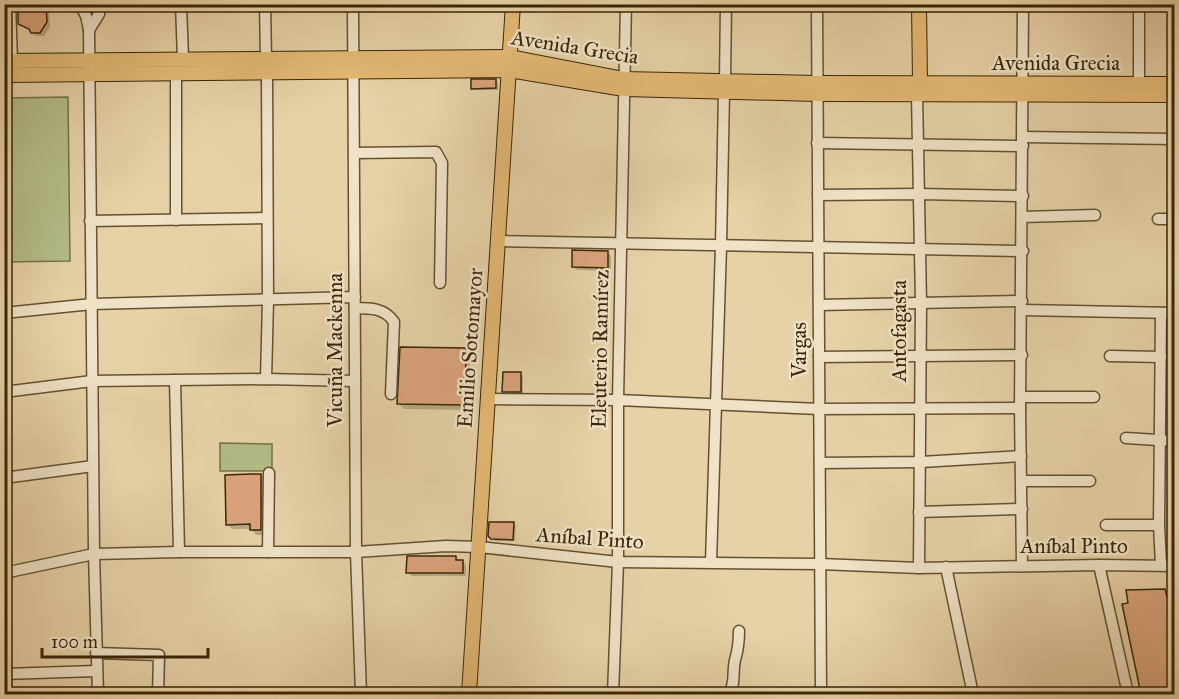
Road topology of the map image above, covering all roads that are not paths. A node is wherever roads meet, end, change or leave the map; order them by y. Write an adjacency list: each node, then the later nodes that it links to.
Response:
1 (10, 4): 16 (street)
2 (80, 4): 14 (street)
3 (99, 4): 14 (street)
4 (182, 4): 15 (street)
5 (265, 4): 19 (street)
6 (353, 4): 18 (street, Vicuña Mackenna)
7 (513, 4): 17 (main road, Emilio Sotomayor)
8 (626, 4): 23 (street, Eleuterio Ramírez)
9 (726, 4): 26 (street)
10 (817, 4): 27 (street, Vargas)
11 (919, 4): 28 (main road, Antofagasta)
12 (1023, 4): 29 (street)
13 (1138, 4): 24 (street)
14 (89, 30): 20 (street)
15 (183, 59): 19 (main road, Avenida Grecia); 20 (main road, Avenida Grecia)
16 (8, 61): 20 (main road, Avenida Grecia)
17 (509, 63): 18 (main road, Avenida Grecia); 23 (main road, Avenida Grecia); 46 (main road, Emilio Sotomayor)
18 (354, 65): 19 (main road, Avenida Grecia); 35 (street, Vicuña Mackenna)
19 (266, 66): 21 (main road, Avenida Grecia); 41 (street)
20 (90, 67): 21 (main road, Avenida Grecia); 22 (main road, Avenida Grecia); 45 (street)
21 (176, 73): 44 (street)
22 (4, 75)
23 (624, 84): 26 (main road, Avenida Grecia); 47 (street, Eleuterio Ramírez)
24 (1139, 84): 25 (main road, Avenida Grecia); 29 (main road, Avenida Grecia)
25 (1174, 84)
26 (724, 86): 27 (main road, Avenida Grecia); 48 (street)
27 (817, 88): 28 (main road, Avenida Grecia); 33 (street, Vargas)
28 (918, 88): 29 (main road, Avenida Grecia); 34 (street, Antofagasta)
29 (1023, 89): 30 (main road, Avenida Grecia); 32 (street)
30 (1174, 95)
31 (1174, 139): 32 (street)
32 (1023, 141): 34 (street); 38 (street)
33 (818, 143): 34 (street); 37 (street, Vargas)
34 (918, 144): 36 (street, Antofagasta)
35 (354, 153): 52 (street); 54 (street, Vicuña Mackenna)
36 (919, 194): 37 (street); 38 (street); 50 (street, Antofagasta)
37 (818, 195): 49 (street, Vargas)
38 (1023, 196): 40 (street)
39 (1095, 215): 40 (street)
40 (1022, 217): 51 (street)
41 (266, 218): 44 (street); 53 (street)
42 (1158, 219): 43 (street)
43 (1174, 219)
44 (176, 220): 45 (street)
45 (90, 221): 56 (street)
46 (498, 241): 47 (street); 74 (main road, Emilio Sotomayor)
47 (621, 244): 48 (street); 75 (street, Eleuterio Ramírez)
48 (721, 246): 49 (street); 77 (street)
49 (818, 248): 50 (street); 57 (street, Vargas)
50 (920, 248): 51 (street); 55 (street, Antofagasta)
51 (1023, 250): 58 (street)
52 (440, 283)
53 (268, 300): 54 (street); 56 (street); 67 (street)
54 (355, 302): 70 (street, Vicuña Mackenna); 72 (street)
55 (921, 303): 57 (street); 58 (street); 63 (street, Antofagasta)
56 (92, 304): 59 (street); 69 (street)
57 (819, 305): 65 (street, Vargas)
58 (1022, 305): 60 (street); 62 (street)
59 (4, 313)
60 (1161, 313): 61 (street); 66 (street)
61 (1174, 313)
62 (1022, 355): 63 (street); 76 (street)
63 (920, 356): 65 (street); 78 (street, Antofagasta)
64 (1110, 356): 66 (street)
65 (819, 357): 79 (street, Vargas)
66 (1161, 357): 81 (street)
67 (266, 379): 68 (street); 70 (street)
68 (175, 380): 69 (street); 96 (street)
69 (92, 381): 71 (street); 86 (street)
70 (355, 381): 98 (street, Vicuña Mackenna)
71 (4, 392)
72 (392, 394)
73 (1094, 398): 76 (street)
74 (488, 399): 75 (street); 95 (main road, Emilio Sotomayor)
75 (618, 400): 77 (street); 100 (street, Eleuterio Ramírez)
76 (1021, 402): 78 (street); 83 (street)
77 (716, 403): 79 (street); 101 (street)
78 (920, 408): 79 (street); 84 (street, Antofagasta)
79 (819, 409): 85 (street, Vargas)
80 (1126, 438): 81 (street)
81 (1161, 440): 82 (street); 94 (street)
82 (1174, 441)
83 (1021, 456): 84 (street); 90 (street)
84 (921, 462): 85 (street); 92 (street, Antofagasta)
85 (819, 463): 102 (street, Vargas)
86 (93, 466): 88 (street); 99 (street)
87 (269, 472): 97 (street)
88 (4, 478)
89 (1090, 481): 90 (street)
90 (1022, 482): 91 (street)
91 (1022, 509): 92 (street); 105 (street)
92 (919, 512): 108 (street, Antofagasta)
93 (1106, 525): 94 (street)
94 (1159, 525): 104 (street)
95 (479, 547): 98 (street, Aníbal Pinto); 100 (street, Aníbal Pinto); 117 (main road, Emilio Sotomayor)
96 (179, 552): 97 (street, Aníbal Pinto); 99 (street, Aníbal Pinto)
97 (268, 552): 98 (street, Aníbal Pinto)
98 (356, 552): 116 (street, Vicuña Mackenna)
99 (94, 554): 109 (street, Aníbal Pinto); 111 (street)
100 (618, 562): 101 (street, Aníbal Pinto); 118 (street, Eleuterio Ramírez)
101 (711, 562): 102 (street, Aníbal Pinto)
102 (820, 564): 108 (street, Aníbal Pinto); 120 (street, Vargas)
103 (1099, 565): 104 (street, Aníbal Pinto); 105 (street, Aníbal Pinto); 122 (street)
104 (1161, 565): 106 (street, Aníbal Pinto)
105 (1022, 566): 107 (street, Aníbal Pinto)
106 (1174, 566)
107 (946, 567): 108 (street, Aníbal Pinto); 121 (street)
108 (919, 568)
109 (4, 573)
110 (739, 631): 119 (street)
111 (96, 653): 112 (street); 115 (street)
112 (96, 671): 113 (street); 114 (street)
113 (4, 674)
114 (98, 694)
115 (158, 694)
116 (361, 694)
117 (469, 694)
118 (613, 694)
119 (729, 694)
120 (821, 694)
121 (973, 694)
122 (1128, 694)

